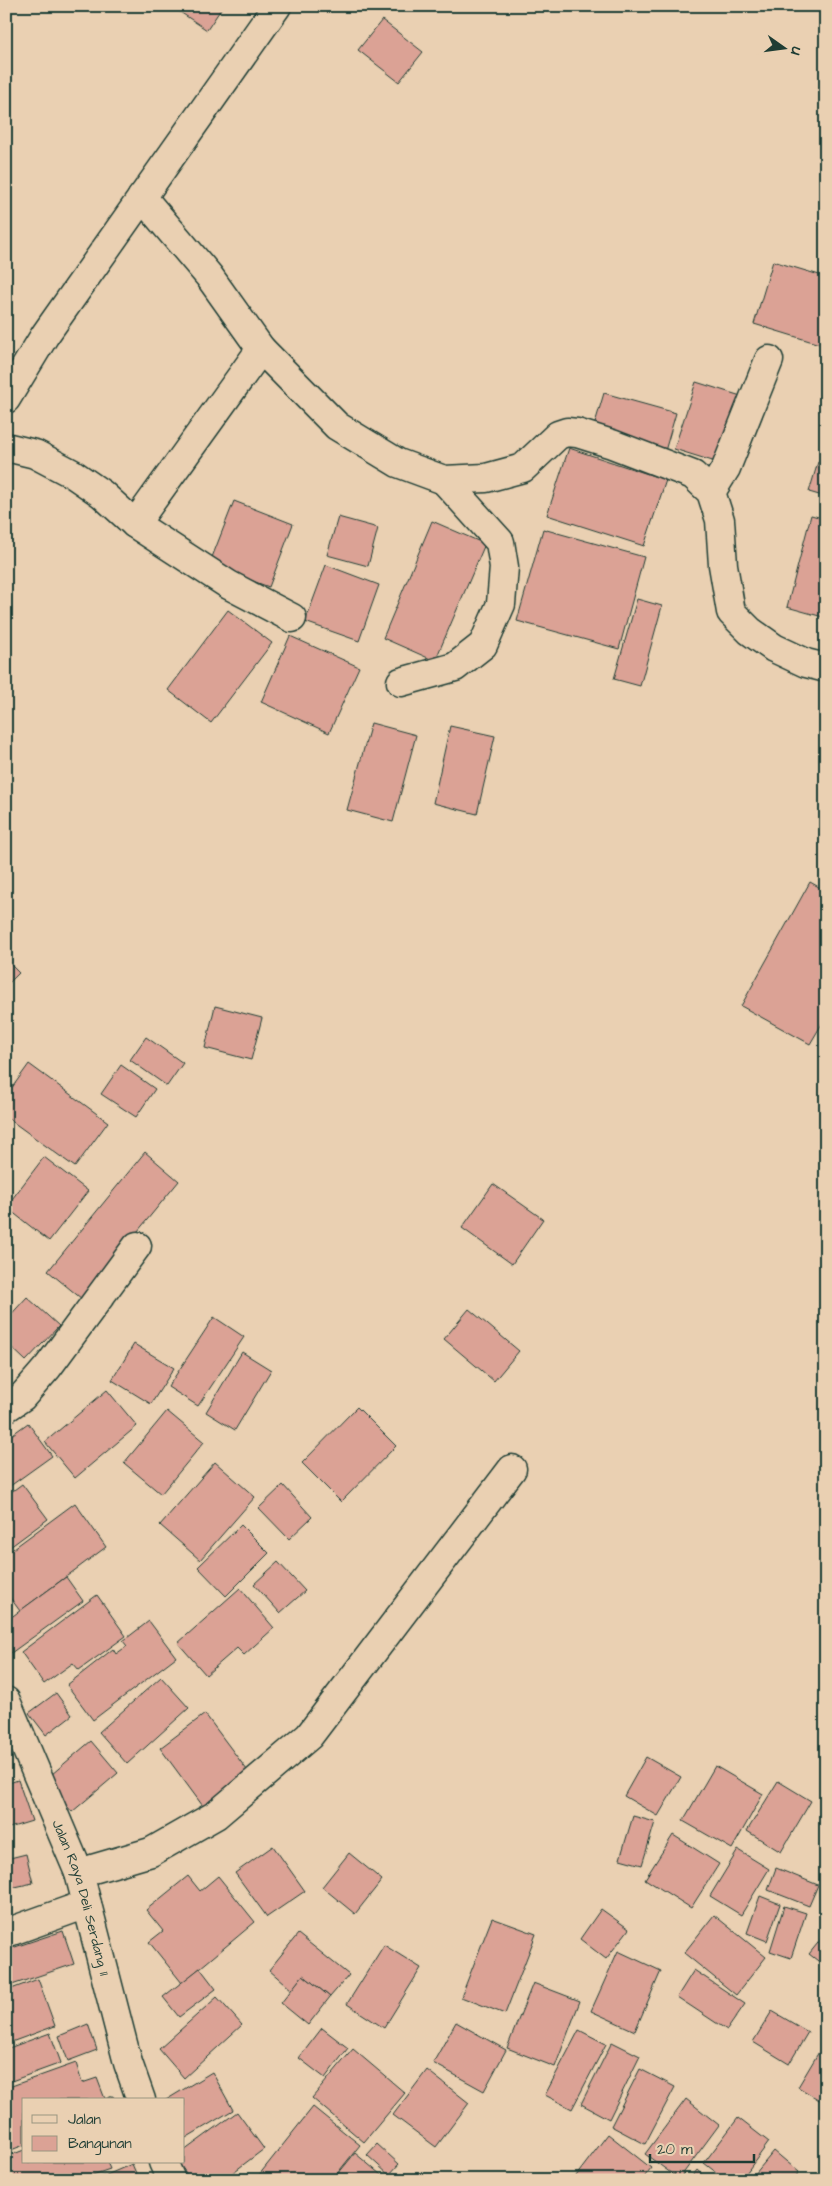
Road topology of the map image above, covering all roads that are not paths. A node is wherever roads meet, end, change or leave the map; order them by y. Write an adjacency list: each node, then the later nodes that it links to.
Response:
1 (277, 6): 2 (street)
2 (142, 197): 3 (street); 5 (street)
3 (261, 349): 7 (street); 9 (street)
4 (769, 360): 8 (street)
5 (6, 399)
6 (6, 447): 9 (street)
7 (444, 480): 8 (street); 12 (street)
8 (711, 492): 11 (street)
9 (135, 524): 10 (street)
10 (292, 618)
11 (826, 668)
12 (402, 682)
13 (137, 1246): 14 (street)
14 (6, 1408)
15 (512, 1469): 17 (street)
16 (6, 1701): 17 (street, Jalan Raya Deli Serdang 11)
17 (79, 1873): 18 (street, Jalan Raya Deli Serdang 11)
18 (87, 1904): 19 (street); 20 (street, Jalan Raya Deli Serdang 11)
19 (6, 1933)
20 (140, 2098)
21 (164, 2164): 22 (street)
22 (171, 2180)

